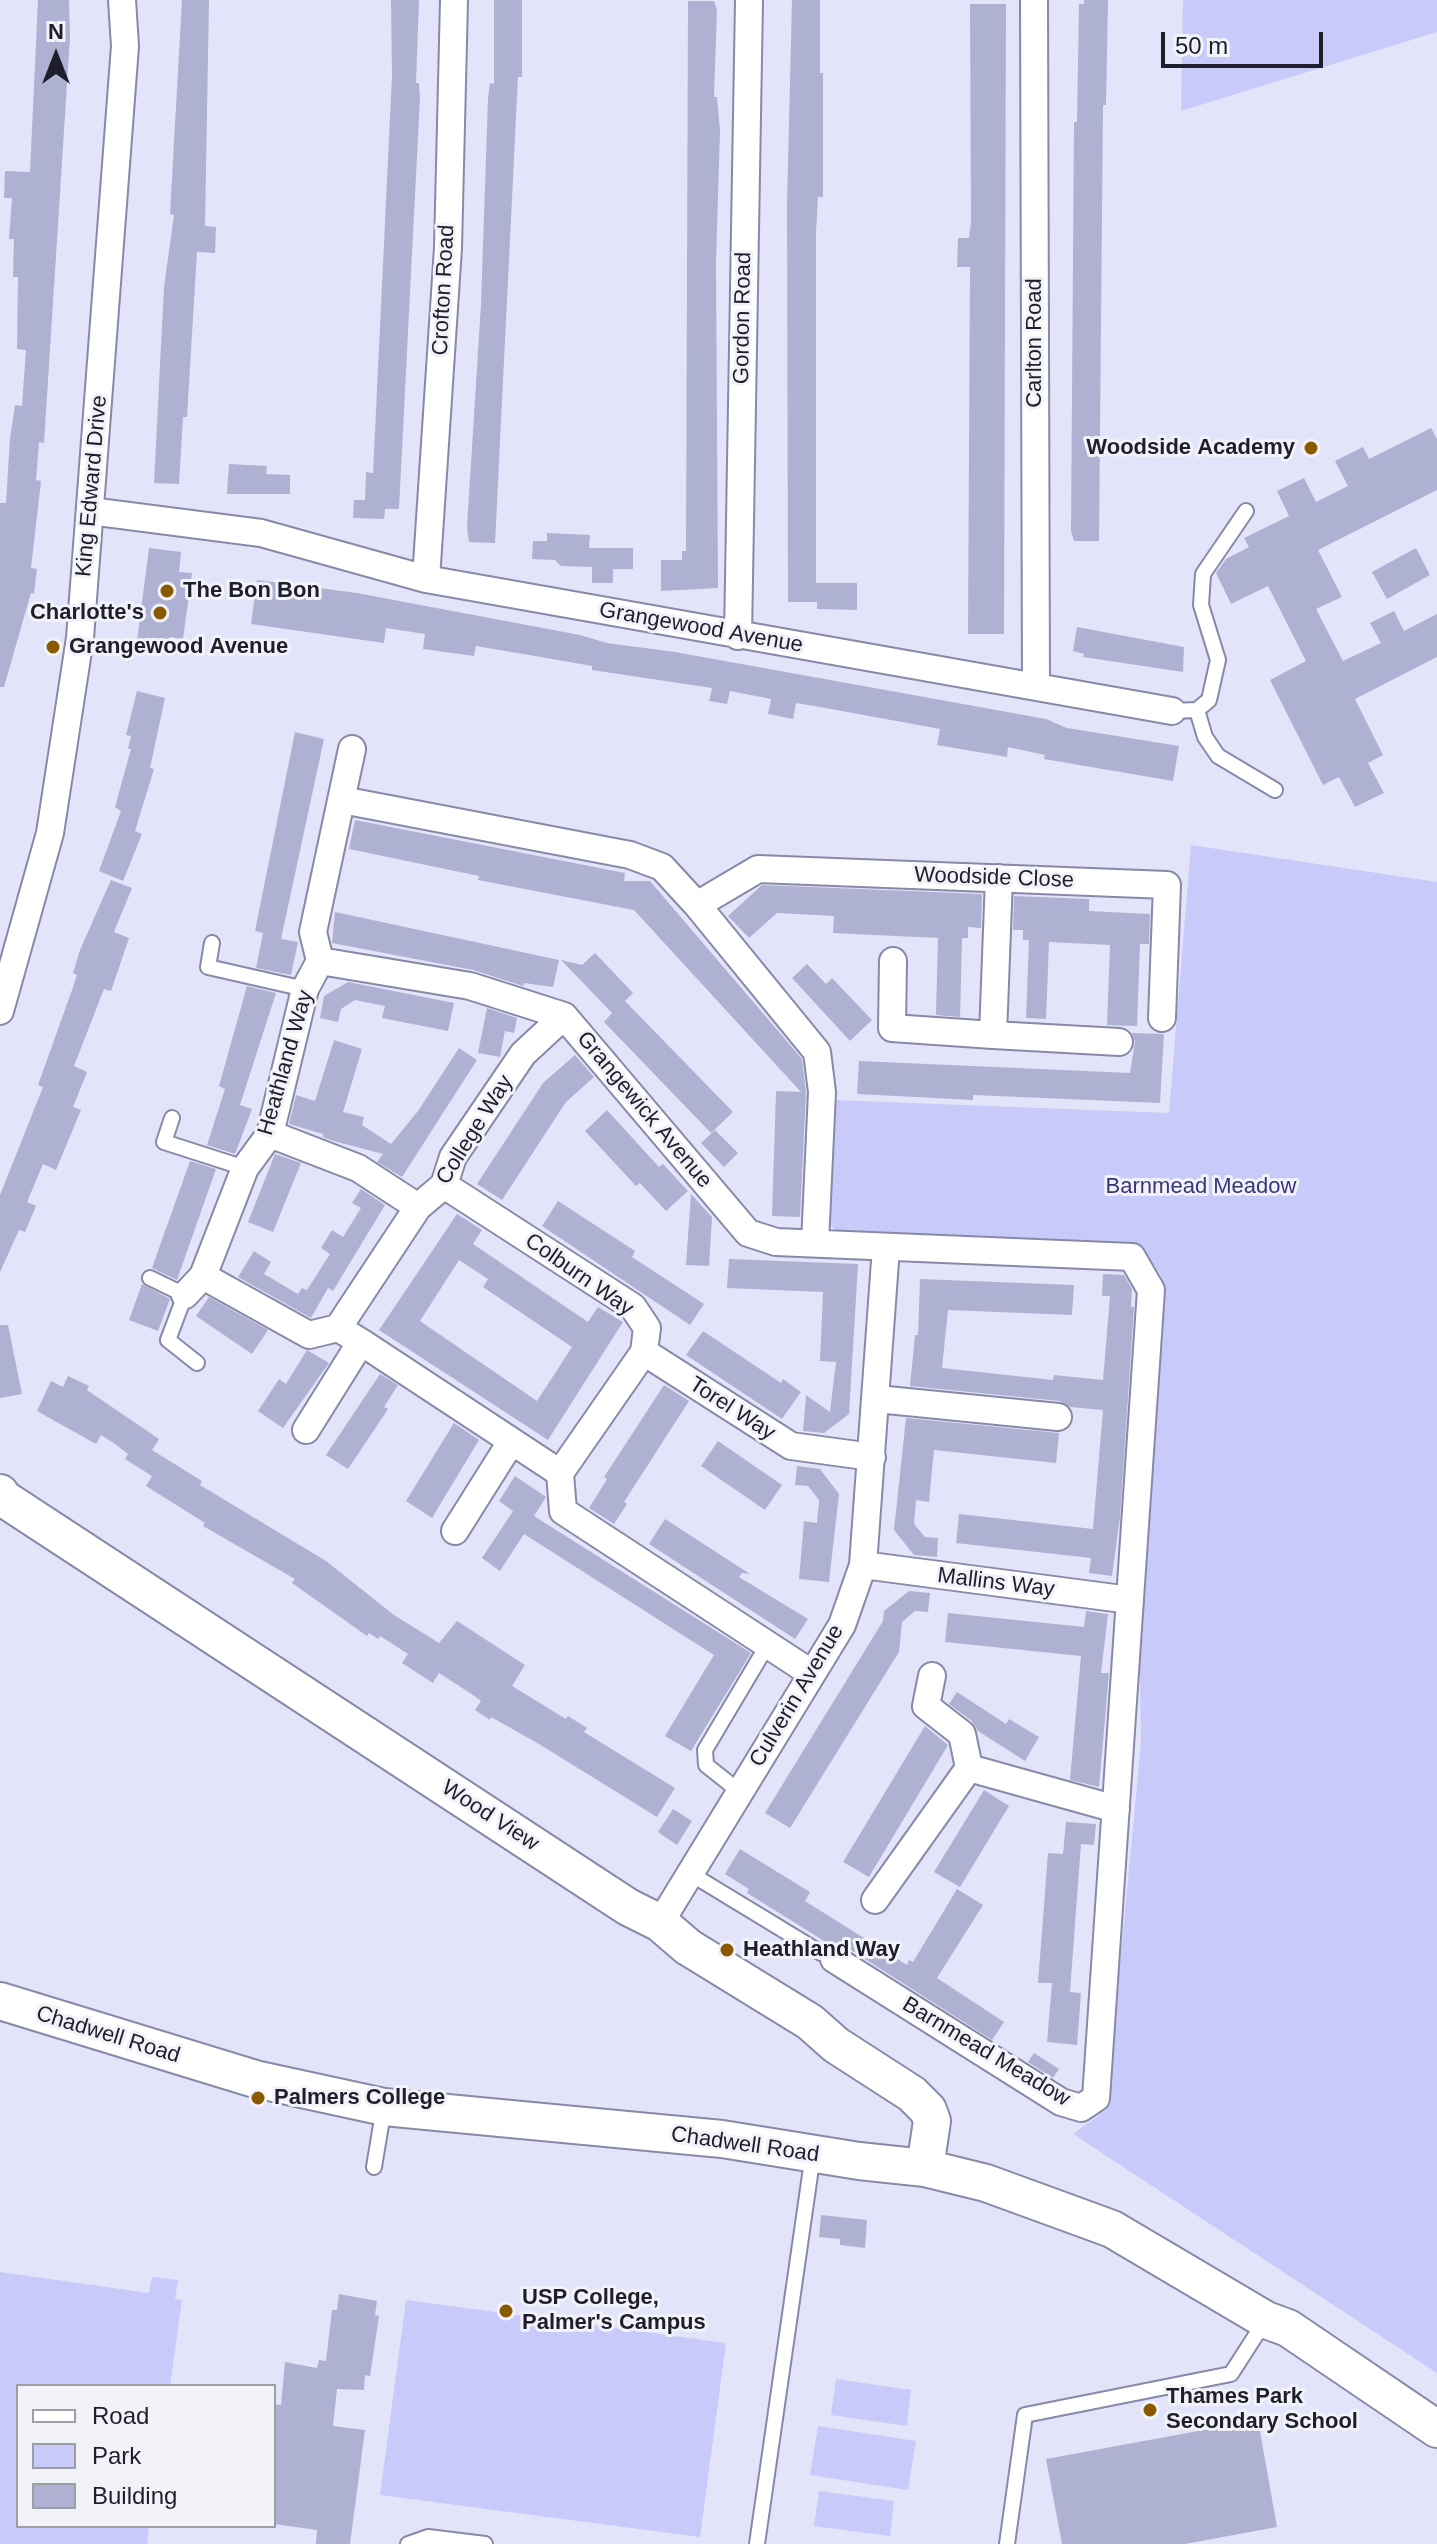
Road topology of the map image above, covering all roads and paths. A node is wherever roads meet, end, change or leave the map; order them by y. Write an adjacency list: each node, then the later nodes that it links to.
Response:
1 (122, 0): 5 (street, King Edward Drive)
2 (454, 0): 7 (street, Crofton Road)
3 (749, 0): 8 (street, Gordon Road)
4 (1034, 0): 9 (street, Carlton Road)
5 (90, 511): 7 (street, Grangewood Avenue); 20 (street, King Edward Drive)
6 (1246, 511): 10 (lane)
7 (426, 579): 8 (street, Grangewood Avenue)
8 (738, 636): 9 (street, Grangewood Avenue)
9 (1036, 685): 10 (street, Grangewood Avenue)
10 (1184, 710): 12 (lane)
11 (352, 749): 13 (street, Heathland Way)
12 (1275, 790)
13 (342, 800): 15 (street); 17 (street, Heathland Way)
14 (999, 878): 15 (street, Woodside Close); 22 (street, Woodside Close); 23 (street)
15 (697, 905): 30 (street)
16 (212, 943): 19 (lane)
17 (320, 961): 19 (street, Heathland Way); 21 (street, Grangewick Avenue)
18 (893, 961): 23 (street)
19 (305, 989): 26 (street, Heathland Way)
20 (0, 1011)
21 (564, 1016): 28 (street, College Way); 30 (street, Grangewick Avenue)
22 (1162, 1018)
23 (993, 1035): 24 (street)
24 (1119, 1042)
25 (172, 1118): 27 (lane)
26 (270, 1134): 27 (street, Heathland Way); 29 (street)
27 (245, 1168): 33 (street, Heathland Way)
28 (444, 1185): 29 (street, College Way); 37 (street, Colburn Way)
29 (418, 1207): 35 (street, College Way)
30 (815, 1243): 31 (street, Grangewick Avenue)
31 (886, 1247): 34 (street, Grangewick Avenue); 39 (street, Culverin Avenue)
32 (150, 1278): 33 (lane)
33 (194, 1285): 35 (street); 38 (lane)
34 (1151, 1290): 48 (street, Barnmead Meadow)
35 (338, 1328): 36 (street)
36 (361, 1342): 41 (street); 42 (street)
37 (644, 1352): 43 (street, Torel Way); 44 (street)
38 (197, 1363)
39 (877, 1399): 40 (street); 43 (street, Culverin Avenue)
40 (1058, 1417)
41 (306, 1430)
42 (511, 1442): 44 (street); 46 (street)
43 (872, 1457): 47 (street, Culverin Avenue)
44 (560, 1473): 49 (street)
45 (1, 1497): 57 (main road, Wood View)
46 (455, 1531)
47 (863, 1565): 48 (street, Mallins Way); 50 (street, Culverin Avenue)
48 (1130, 1600): 54 (street, Barnmead Meadow)
49 (768, 1644): 50 (street); 53 (lane)
50 (811, 1673): 53 (street, Culverin Avenue)
51 (932, 1676): 52 (street)
52 (969, 1768): 54 (street); 56 (street)
53 (740, 1792): 55 (street, Culverin Avenue)
54 (1116, 1809): 58 (street, Barnmead Meadow)
55 (691, 1874): 57 (street, Culverin Avenue); 58 (lane)
56 (875, 1900)
57 (660, 1923): 63 (main road, Wood View)
58 (828, 1956)
59 (0, 2001): 60 (main road, Chadwell Road)
60 (384, 2107): 61 (main road, Chadwell Road); 62 (lane)
61 (813, 2154): 63 (main road, Chadwell Road); 68 (lane)
62 (374, 2167)
63 (925, 2168): 64 (main road, Chadwell Road)
64 (1266, 2320): 65 (main road, Chadwell Road); 69 (lane)
65 (1437, 2429)
66 (408, 2544): 67 (lane)
67 (485, 2544)
68 (757, 2544)
69 (1007, 2544)

